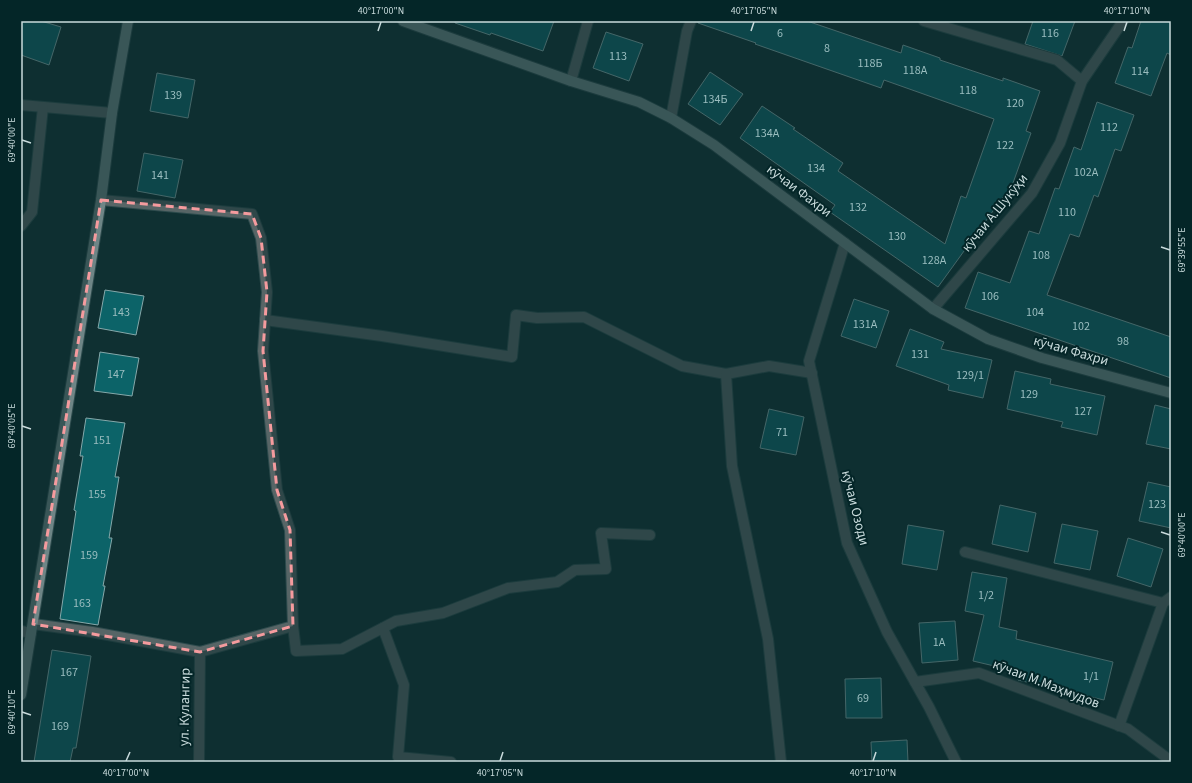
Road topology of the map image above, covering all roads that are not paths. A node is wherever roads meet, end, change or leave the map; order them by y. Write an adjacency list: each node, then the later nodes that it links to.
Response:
1 (128, 21): 11 (street)
2 (403, 21): 7 (street, кӯчаи Фахри)
3 (588, 21): 7 (street)
4 (691, 21): 12 (street)
5 (924, 21): 8 (street)
6 (1123, 21): 8 (street, кӯчаи А.Шукӯҳи)
7 (571, 81): 12 (street, кӯчаи Фахри)
8 (1082, 81): 16 (street, кӯчаи А.Шукӯҳи)
9 (21, 105): 10 (street)
10 (43, 107): 11 (street); 14 (street)
11 (112, 113): 13 (street)
12 (671, 118): 15 (street, кӯчаи Фахри)
13 (101, 200): 17 (street); 26 (street)
14 (21, 226)
15 (845, 243): 16 (street, кӯчаи Фахри); 18 (street, кӯчаи Озоди)
16 (933, 309): 20 (street, кӯчаи Фахри)
17 (265, 320): 19 (street); 24 (street)
18 (812, 373): 19 (street); 28 (street, кӯчаи Озоди)
19 (726, 374): 34 (street)
20 (1171, 393)
21 (650, 534): 25 (street)
22 (965, 552): 23 (street)
23 (1167, 600): 30 (street)
24 (293, 626): 25 (street); 27 (street)
25 (383, 628): 33 (street)
26 (28, 629): 27 (street); 29 (street)
27 (200, 652): 32 (street, ул. Кулангир)
28 (915, 682): 30 (street, кӯчаи М.Маҳмудов); 35 (street, кӯчаи Озоди)
29 (21, 695)
30 (1119, 726): 31 (street, кӯчаи М.Маҳмудов)
31 (1171, 761)
32 (199, 762)
33 (451, 762)
34 (781, 762)
35 (956, 762)

